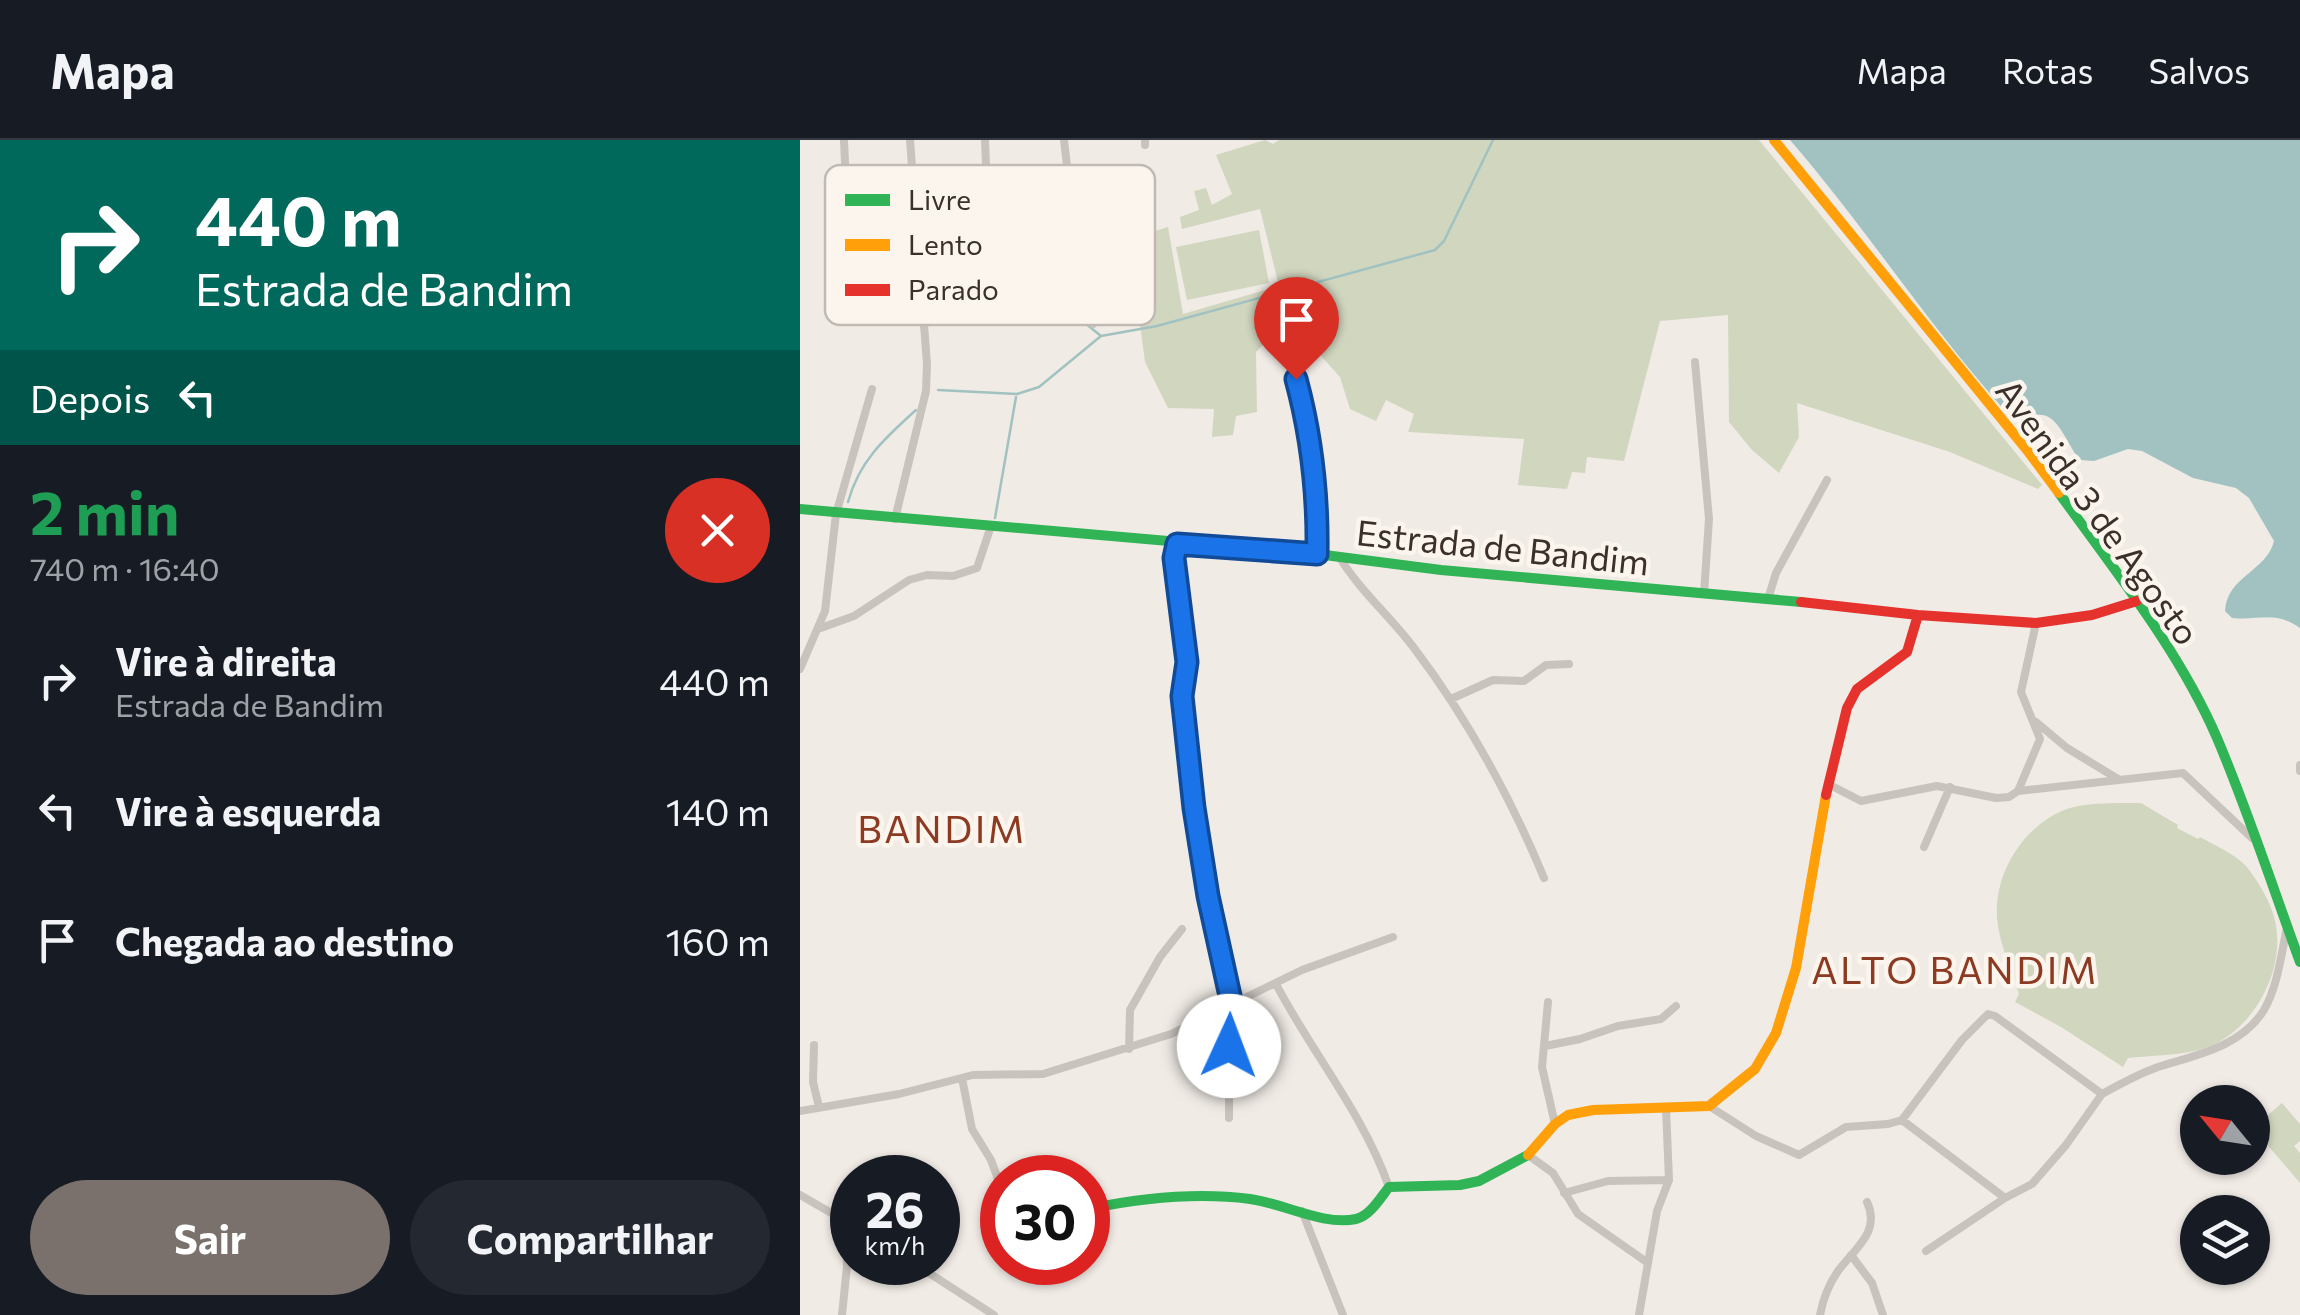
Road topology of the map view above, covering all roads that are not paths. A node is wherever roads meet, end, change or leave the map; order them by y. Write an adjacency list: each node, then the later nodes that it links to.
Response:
1 (844, 140): 6 (street)
2 (910, 140): 7 (street)
3 (985, 140): 8 (street)
4 (1064, 140): 9 (street)
5 (1774, 140): 24 (street, Avenida 3 de Agosto)
6 (845, 165)
7 (912, 165)
8 (985, 165)
9 (1067, 165)
10 (924, 325): 17 (street)
11 (1288, 354): 20 (street)
12 (1694, 362): 22 (street)
13 (872, 389): 16 (street)
14 (1828, 480): 23 (street)
15 (800, 509): 16 (street, Estrada de Bandim)
16 (836, 514): 17 (street, Estrada de Bandim); 27 (street)
17 (894, 519): 18 (street, Estrada de Bandim)
18 (992, 526): 19 (street, Estrada de Bandim); 27 (street)
19 (1177, 544): 20 (street, Estrada de Bandim); 47 (street)
20 (1317, 554): 21 (street, Estrada de Bandim)
21 (1340, 558): 22 (street, Estrada de Bandim); 30 (street)
22 (1704, 594): 23 (street, Estrada de Bandim)
23 (1768, 599): 25 (street, Estrada de Bandim)
24 (2137, 600): 26 (street, Estrada de Bandim); 36 (street, Avenida 3 de Agosto)
25 (1918, 615): 26 (street, Estrada de Bandim); 33 (street)
26 (2036, 624): 31 (street)
27 (818, 629): 29 (street)
28 (1568, 664): 30 (street)
29 (800, 669)
30 (1451, 699): 38 (street)
31 (2036, 722): 32 (street); 35 (street)
32 (2120, 780): 35 (street); 36 (street)
33 (1828, 784): 34 (street); 53 (street)
34 (1950, 787): 35 (street); 37 (street)
35 (2018, 791)
36 (2254, 840): 39 (street, Avenida 3 de Agosto)
37 (1924, 847)
38 (1544, 878)
39 (2286, 928): 42 (street, Avenida 3 de Agosto); 52 (street)
40 (1182, 929): 50 (street)
41 (1393, 937): 44 (street)
42 (2297, 944): 43 (street, Avenida 3 de Agosto)
43 (2300, 962)
44 (1276, 984): 47 (street); 63 (street)
45 (1548, 1002): 49 (street)
46 (1676, 1006): 49 (street)
47 (1228, 1007): 50 (street); 57 (street)
48 (814, 1045): 54 (street)
49 (1545, 1046): 59 (street)
50 (1128, 1048): 51 (street)
51 (962, 1078): 54 (street); 60 (street)
52 (2102, 1094): 58 (street); 66 (street)
53 (1710, 1106): 55 (street); 58 (street)
54 (819, 1108): 56 (street)
55 (1666, 1108): 59 (street); 62 (street)
56 (800, 1110)
57 (1228, 1118)
58 (1902, 1120): 66 (street)
59 (1555, 1124): 61 (street)
60 (988, 1155)
61 (1528, 1155): 63 (street); 64 (street)
62 (1669, 1180): 64 (street); 73 (street)
63 (1389, 1187): 69 (street)
64 (1564, 1193): 73 (street)
65 (800, 1196): 70 (street)
66 (2005, 1198): 71 (street)
67 (1866, 1202): 72 (street)
68 (1110, 1205): 69 (street)
69 (1302, 1211): 78 (street)
70 (830, 1213)
71 (1926, 1251)
72 (1851, 1255): 80 (street); 81 (street)
73 (1648, 1263): 79 (street)
74 (845, 1285): 76 (street)
75 (948, 1285): 77 (street)
76 (842, 1315)
77 (994, 1315)
78 (1343, 1315)
79 (1638, 1315)
80 (1820, 1315)
81 (1883, 1315)

